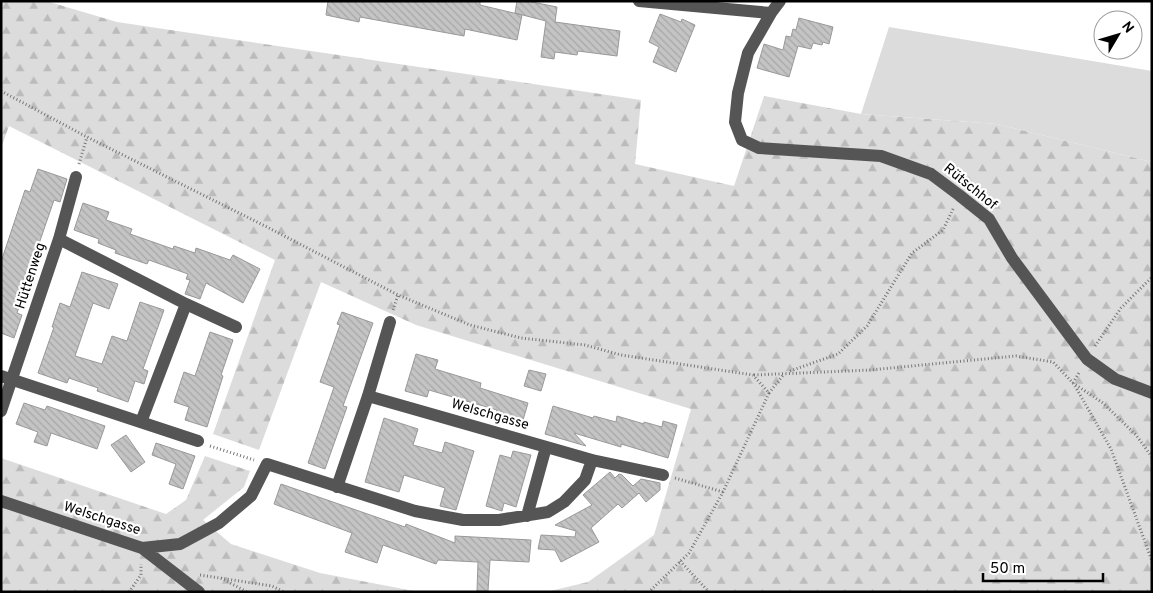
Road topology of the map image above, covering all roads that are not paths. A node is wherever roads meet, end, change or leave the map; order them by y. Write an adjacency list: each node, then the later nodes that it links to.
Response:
1 (639, 1): 3 (street)
2 (780, 1): 3 (street, Rütschhof)
3 (771, 13): 10 (street, Rütschhof)
4 (76, 177): 5 (street, Hüttenweg)
5 (59, 239): 6 (street, Hüttenweg); 9 (street, Hüttenweg)
6 (186, 304): 8 (street, Hüttenweg); 13 (street)
7 (390, 322): 11 (street)
8 (236, 327)
9 (7, 378): 12 (street, Hüttenweg); 13 (street)
10 (1152, 393)
11 (368, 396): 15 (street, Welschgasse); 18 (street)
12 (1, 411)
13 (141, 422): 14 (street)
14 (198, 441)
15 (546, 447): 16 (street, Welschgasse); 20 (street)
16 (592, 460): 17 (street, Welschgasse); 20 (street)
17 (664, 475)
18 (337, 487): 20 (street); 21 (street, Welschgasse)
19 (1, 501): 21 (street, Welschgasse)
20 (526, 516)
21 (142, 548): 22 (street)
22 (199, 592)

